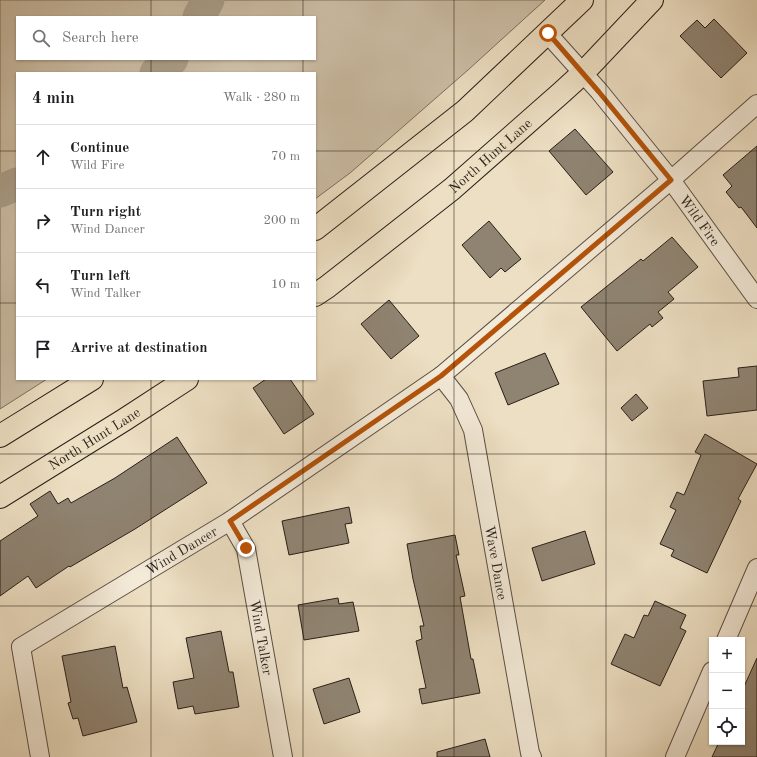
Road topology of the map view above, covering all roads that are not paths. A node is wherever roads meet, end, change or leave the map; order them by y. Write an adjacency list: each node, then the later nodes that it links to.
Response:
1 (582, 0): 3 (main road)
2 (652, 0): 4 (main road, North Hunt Lane)
3 (548, 33): 4 (street, Wild Fire); 7 (main road)
4 (582, 73): 6 (street, Wild Fire); 8 (main road, North Hunt Lane)
5 (757, 104): 6 (street, Wind Dancer)
6 (671, 180): 9 (street, Wild Fire); 10 (street, Wind Dancer)
7 (316, 228)
8 (316, 294)
9 (757, 299)
10 (441, 376): 15 (street, Wind Dancer); 21 (street, Wave Dance)
11 (90, 380): 13 (main road)
12 (173, 383): 14 (main road, North Hunt Lane)
13 (0, 436)
14 (0, 496)
15 (230, 521): 19 (street, Wind Dancer); 20 (street, Wind Talker)
16 (757, 568): 17 (street)
17 (727, 637)
18 (711, 673): 22 (street)
19 (40, 757)
20 (283, 757)
21 (532, 757)
22 (675, 757)

